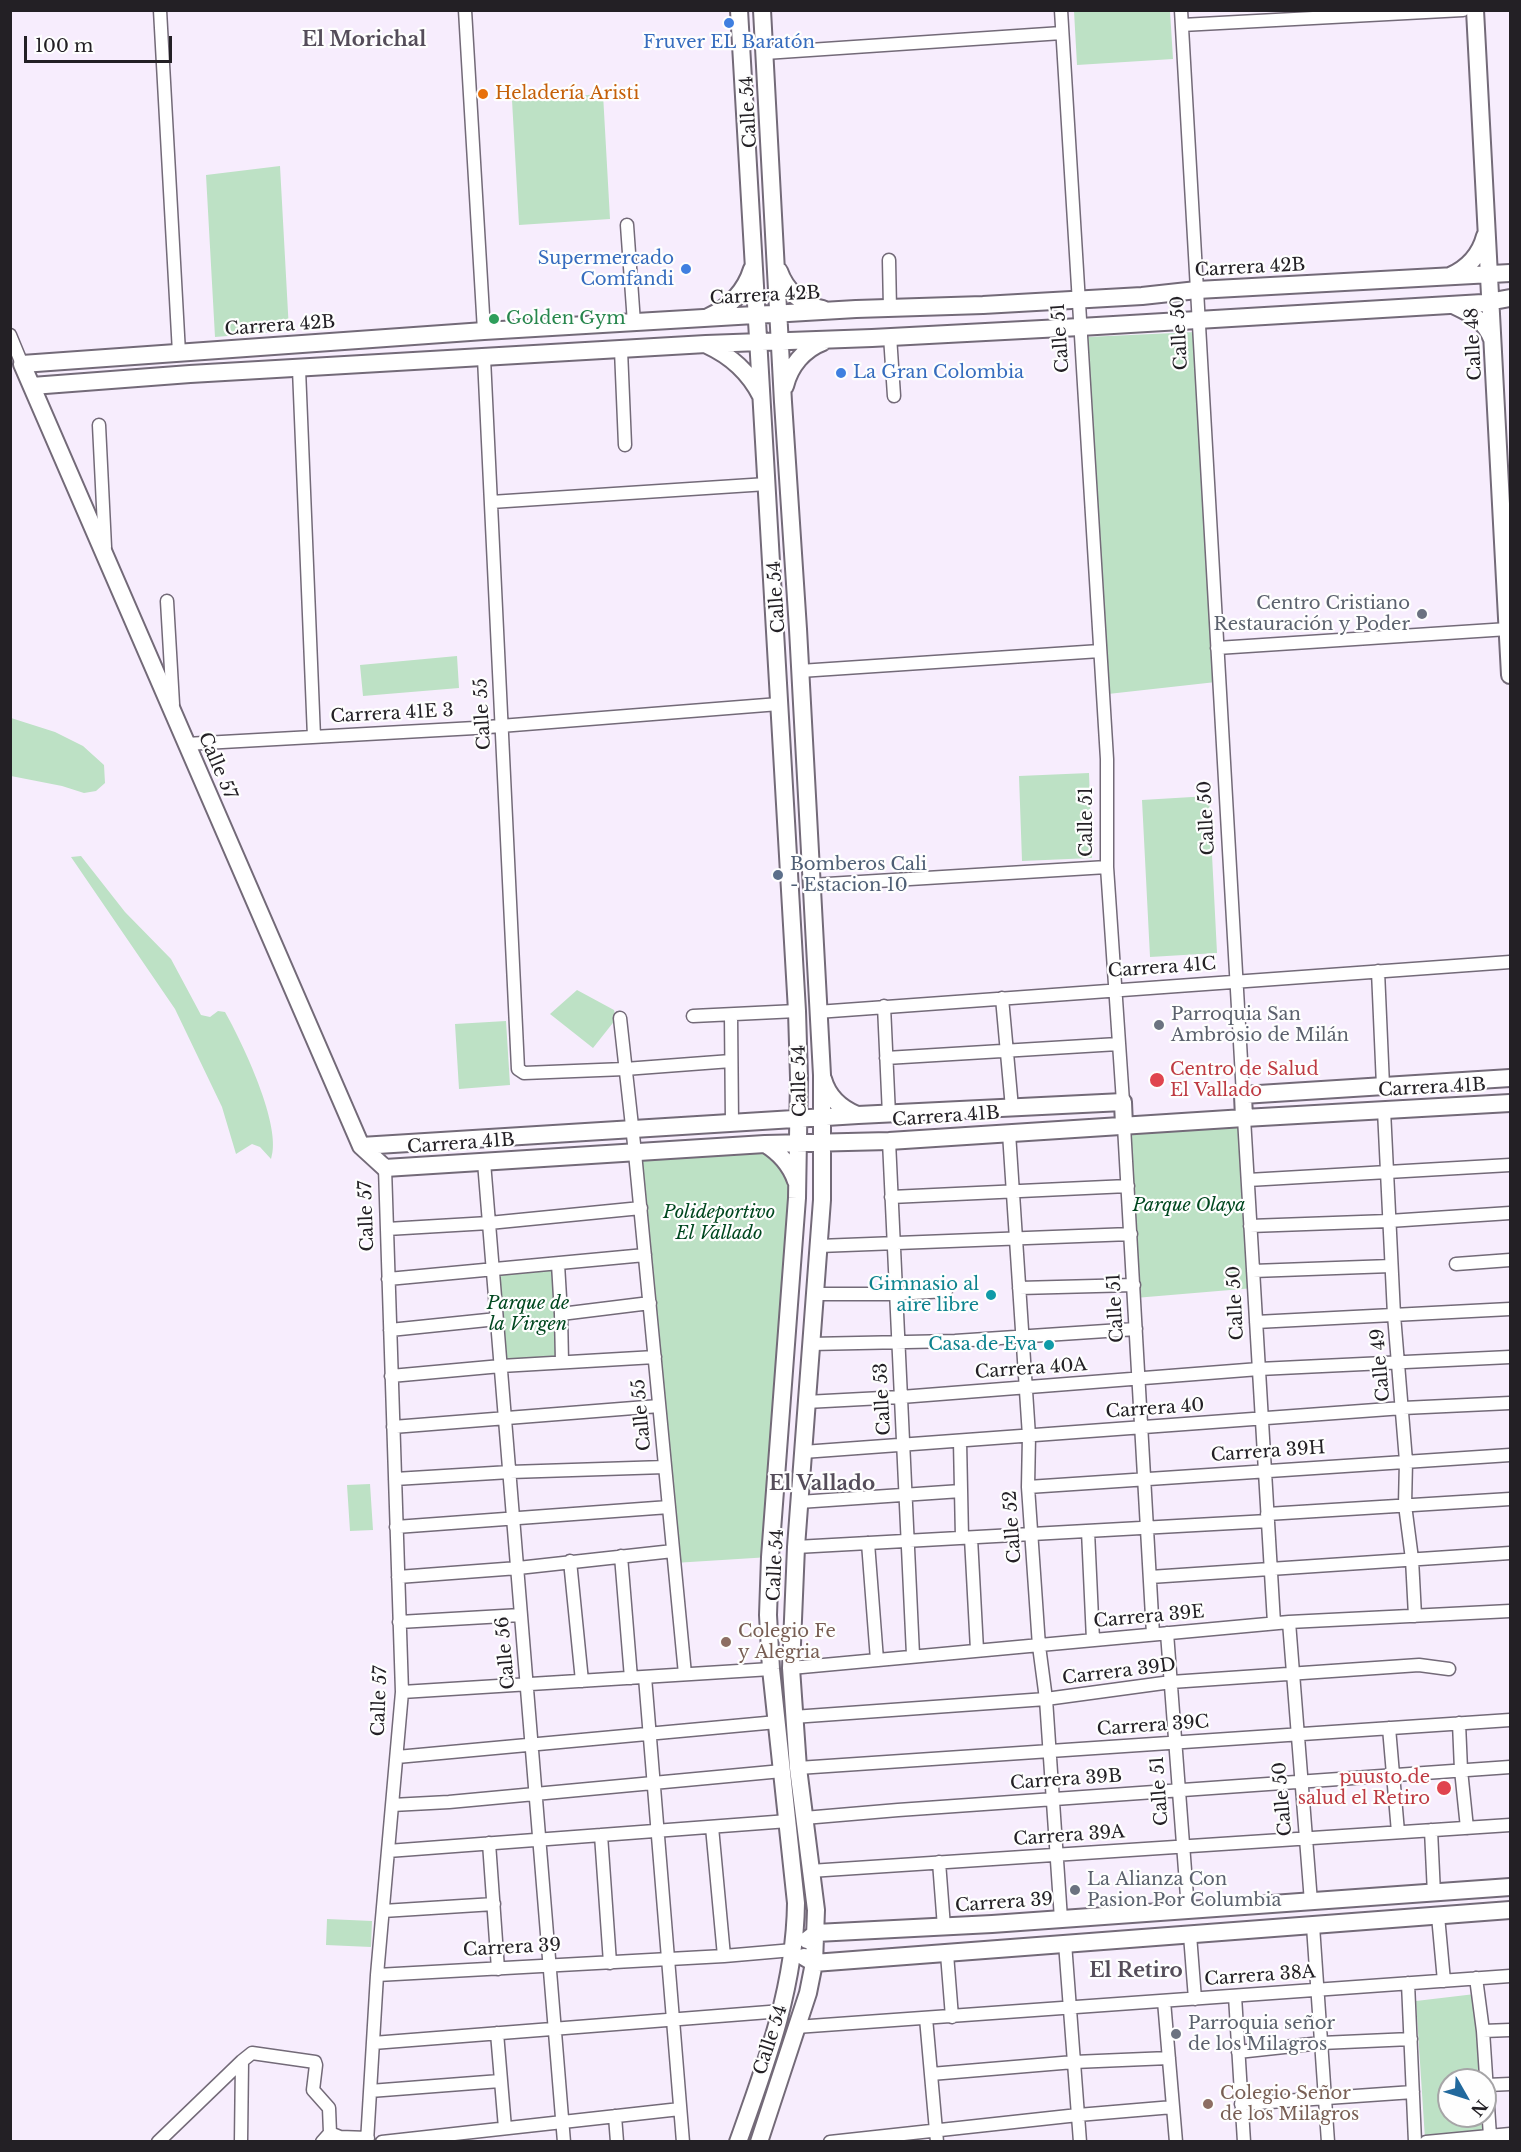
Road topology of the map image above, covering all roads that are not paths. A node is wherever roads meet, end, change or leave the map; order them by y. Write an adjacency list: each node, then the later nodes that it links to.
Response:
1 (160, 10): 43 (street)
2 (465, 10): 33 (street)
3 (739, 10): 14 (street, Calle 54)
4 (762, 10): 11 (street, Calle 54)
5 (1061, 10): 10 (street, Calle 51)
6 (1181, 10): 9 (street, Calle 50)
7 (1464, 10): 9 (street)
8 (1474, 10): 13 (street, Calle 48)
9 (1182, 25): 20 (street, Calle 50)
10 (1062, 33): 11 (street); 22 (street, Calle 51)
11 (765, 52): 16 (street, Calle 54)
12 (627, 225): 31 (street)
13 (1486, 229): 18 (street, Calle 48); 19 (street)
14 (754, 244): 28 (street, Calle 54); 29 (street)
15 (889, 260): 25 (street)
16 (777, 262): 26 (street); 27 (street, Calle 54)
17 (1510, 273): 18 (street, Carrera 42B)
18 (1489, 275): 19 (street, Carrera 42B); 23 (street, Calle 48)
19 (1450, 276): 20 (street, Carrera 42B)
20 (1197, 290): 22 (street, Carrera 42B); 30 (street, Calle 50)
21 (1510, 298): 23 (street)
22 (1078, 299): 25 (street, Carrera 42B); 32 (street, Calle 51)
23 (1491, 302): 24 (street); 41 (street, Calle 48)
24 (1451, 304): 30 (street); 41 (street)
25 (882, 309): 26 (street, Carrera 42B); 36 (street)
26 (833, 311): 27 (street, Carrera 42B)
27 (779, 314): 28 (street, Carrera 42B); 38 (street, Calle 54)
28 (757, 316): 29 (street, Carrera 42B); 39 (street, Calle 54)
29 (704, 319): 31 (street, Carrera 42B)
30 (1199, 319): 32 (street); 58 (street, Calle 50)
31 (634, 323): 33 (street, Carrera 42B)
32 (1080, 327): 35 (street); 59 (street, Calle 51)
33 (484, 331): 43 (street, Carrera 42B)
34 (10, 335): 45 (street, Calle 57)
35 (890, 336): 36 (street); 48 (street)
36 (872, 338): 37 (street)
37 (830, 339): 38 (street); 50 (street)
38 (780, 342): 39 (street); 50 (street, Calle 54)
39 (759, 343): 40 (street); 49 (street, Calle 54)
40 (706, 344): 42 (street); 49 (street)
41 (1494, 345): 57 (street, Calle 48)
42 (621, 350): 44 (street); 52 (street)
43 (179, 353): 45 (street, Carrera 42B)
44 (484, 358): 46 (street); 54 (street, Calle 55)
45 (22, 364): 47 (street, Calle 57)
46 (299, 369): 47 (street); 65 (street)
47 (32, 386): 55 (street, Calle 57)
48 (894, 396)
49 (762, 400): 53 (street, Calle 54)
50 (783, 402): 60 (street, Calle 54)
51 (99, 425): 55 (street)
52 (625, 445)
53 (767, 484): 54 (street); 62 (street, Calle 54)
54 (491, 502): 64 (street, Calle 55)
55 (105, 556): 63 (street, Calle 57)
56 (167, 601): 63 (street)
57 (1508, 629): 58 (street); 61 (street, Calle 48)
58 (1217, 648): 71 (street, Calle 50)
59 (1100, 651): 60 (street); 67 (street, Calle 51)
60 (800, 671): 68 (street, Calle 54)
61 (1510, 675)
62 (779, 704): 64 (street, Carrera 41E 3); 75 (street, Calle 54)
63 (174, 715): 66 (street, Calle 57)
64 (502, 726): 65 (street, Carrera 41E 3); 84 (street, Calle 55)
65 (314, 736): 66 (street, Carrera 41E 3)
66 (186, 744): 109 (street, Calle 57)
67 (1107, 867): 68 (street); 72 (street, Calle 51)
68 (811, 885): 76 (street, Calle 54)
69 (1510, 962): 70 (street, Carrera 41C)
70 (1378, 971): 71 (street, Carrera 41C); 88 (street)
71 (1236, 981): 72 (street, Carrera 41C); 89 (street, Calle 50)
72 (1115, 990): 73 (street, Carrera 41C); 80 (street, Calle 51)
73 (1002, 998): 74 (street, Carrera 41C); 81 (street)
74 (884, 1006): 76 (street, Carrera 41C); 82 (street)
75 (797, 1011): 77 (street); 86 (street, Calle 54)
76 (817, 1012): 85 (street, Calle 54)
77 (731, 1015): 78 (street); 83 (street)
78 (693, 1016)
79 (620, 1018): 84 (street, Calle 55)
80 (1118, 1044): 81 (street); 90 (street, Calle 51)
81 (1006, 1051): 82 (street); 92 (street)
82 (886, 1058): 95 (street)
83 (731, 1061): 84 (street); 100 (street)
84 (625, 1069): 102 (street, Calle 55)
85 (822, 1075): 94 (street); 96 (street, Calle 54)
86 (799, 1078): 98 (street, Calle 54); 99 (street)
87 (1510, 1078): 88 (street, Carrera 41B)
88 (1383, 1086): 89 (street, Carrera 41B)
89 (1243, 1095): 97 (street, Calle 50)
90 (1123, 1102): 92 (street, Carrera 41B); 101 (street, Calle 51)
91 (1510, 1103): 93 (street, Carrera 41B)
92 (1012, 1108): 95 (street, Carrera 41B)
93 (1384, 1110): 97 (street, Carrera 41B); 114 (street, Calle 49)
94 (858, 1115): 95 (street, Carrera 41B); 96 (street, Carrera 41B)
95 (889, 1115)
96 (821, 1118): 98 (street, Carrera 41B); 105 (street, Calle 54)
97 (1244, 1118): 101 (street, Carrera 41B); 116 (street, Calle 50)
98 (799, 1120): 99 (street, Carrera 41B); 108 (street, Calle 54)
99 (763, 1121): 100 (street, Carrera 41B)
100 (732, 1123): 102 (street, Carrera 41B)
101 (1124, 1125): 103 (street, Carrera 41B); 117 (street, Calle 51)
102 (631, 1129): 109 (street, Carrera 41B); 110 (street, Calle 55)
103 (1009, 1133): 104 (street, Carrera 41B); 119 (street, Calle 52)
104 (889, 1141): 106 (street, Carrera 41B); 120 (street, Calle 53)
105 (821, 1142): 106 (street, Carrera 41B); 108 (street, Carrera 41B); 115 (street, Calle 54)
106 (851, 1142): 115 (street)
107 (765, 1144): 108 (street, Carrera 41B); 110 (street, Carrera 41B); 118 (street)
108 (798, 1144): 118 (street, Calle 54)
109 (360, 1146): 113 (street, Calle 57)
110 (635, 1153): 111 (street, Carrera 41B); 122 (street, Calle 55)
111 (484, 1162): 113 (street, Carrera 41B); 125 (street, Calle 56)
112 (1510, 1165): 114 (street)
113 (385, 1168): 127 (street, Calle 57)
114 (1386, 1172): 116 (street); 124 (street, Calle 49)
115 (822, 1178): 121 (street, Calle 54)
116 (1248, 1180): 126 (street, Calle 50)
117 (1128, 1186): 119 (street); 128 (street, Calle 51)
118 (797, 1191): 121 (street); 225 (street, Calle 54)
119 (1012, 1192): 120 (street); 129 (street, Calle 52)
120 (891, 1197): 130 (street, Calle 53)
121 (822, 1200): 131 (street, Calle 54)
122 (641, 1208): 125 (street); 132 (street, Calle 55)
123 (1510, 1213): 124 (street)
124 (1389, 1221): 126 (street); 136 (street, Calle 49)
125 (489, 1224): 127 (street); 137 (street, Calle 56)
126 (1251, 1226): 138 (street, Calle 50)
127 (387, 1229): 139 (street, Calle 57)
128 (1131, 1234): 129 (street); 140 (street, Calle 51)
129 (1016, 1238): 130 (street); 141 (street, Calle 52)
130 (893, 1243): 131 (street); 144 (street, Calle 53)
131 (819, 1245): 143 (street, Calle 54)
132 (645, 1255): 134 (street); 145 (street, Calle 55)
133 (1510, 1260): 135 (street)
134 (558, 1264): 137 (street); 147 (street)
135 (1456, 1264)
136 (1391, 1266): 138 (street); 148 (street, Calle 49)
137 (493, 1270): 139 (street); 149 (street, Calle 56)
138 (1253, 1271): 150 (street, Calle 50)
139 (388, 1279): 152 (street, Calle 57)
140 (1134, 1285): 141 (street); 151 (street, Calle 51)
141 (1019, 1288): 153 (street, Calle 52)
142 (946, 1291): 144 (street)
143 (814, 1294): 144 (street); 155 (street, Calle 54)
144 (896, 1294): 154 (street, Calle 53)
145 (650, 1303): 147 (street); 156 (street, Calle 55)
146 (1510, 1309): 148 (street)
147 (561, 1314): 158 (street)
148 (1394, 1315): 150 (street); 159 (street, Calle 49)
149 (497, 1319): 152 (street); 160 (street, Calle 56)
150 (1256, 1322): 161 (street, Calle 50)
151 (1136, 1329): 153 (street); 163 (street, Calle 51)
152 (390, 1330): 162 (street, Calle 57)
153 (1022, 1336): 154 (street); 164 (street, Calle 52)
154 (898, 1342): 155 (street); 165 (street, Calle 53)
155 (810, 1344): 166 (street, Calle 54)
156 (655, 1357): 158 (street); 168 (street, Calle 55)
157 (1510, 1357): 159 (street, Carrera 40A)
158 (562, 1362): 160 (street)
159 (1399, 1362): 161 (street, Carrera 40A); 169 (street, Calle 49)
160 (501, 1366): 162 (street); 170 (street, Calle 56)
161 (1259, 1369): 163 (street, Carrera 40A); 171 (street, Calle 50)
162 (391, 1376): 172 (street, Calle 57)
163 (1139, 1380): 164 (street, Carrera 40A); 173 (street, Calle 51)
164 (1026, 1387): 165 (street, Carrera 40A); 174 (street, Calle 52)
165 (901, 1397): 166 (street, Carrera 40A); 176 (street, Calle 53)
166 (806, 1402): 177 (street, Calle 54)
167 (1510, 1403): 169 (street, Carrera 40)
168 (659, 1406): 170 (street); 180 (street, Calle 55)
169 (1403, 1408): 171 (street, Carrera 40); 179 (street, Calle 49)
170 (505, 1419): 172 (street); 182 (street, Calle 56)
171 (1262, 1419): 173 (street, Carrera 40); 181 (street, Calle 50)
172 (393, 1427): 183 (street, Calle 57)
173 (1142, 1428): 174 (street, Carrera 40); 184 (street, Calle 51)
174 (1029, 1436): 175 (street, Carrera 40); 185 (street, Calle 52)
175 (960, 1441): 176 (street, Carrera 40); 186 (street)
176 (903, 1445): 177 (street, Carrera 40); 187 (street, Calle 53)
177 (803, 1452): 189 (street, Calle 54)
178 (1510, 1455): 179 (street, Carrera 39H)
179 (1406, 1461): 181 (street, Carrera 39H); 190 (street, Calle 49)
180 (665, 1467): 182 (street); 191 (street, Calle 55)
181 (1265, 1470): 184 (street, Carrera 39H); 193 (street, Calle 50)
182 (510, 1472): 183 (street); 192 (street, Calle 56)
183 (395, 1479): 194 (street, Calle 57)
184 (1144, 1479): 185 (street, Carrera 39H); 195 (street, Calle 51)
185 (1028, 1486): 197 (street, Calle 52)
186 (961, 1491): 187 (street); 198 (street)
187 (905, 1495): 189 (street); 199 (street, Calle 53)
188 (1510, 1498): 190 (street)
189 (799, 1502): 201 (street, Calle 54)
190 (1405, 1504): 193 (street); 205 (street, Calle 49)
191 (669, 1507): 192 (street); 202 (street, Calle 55)
192 (513, 1518): 194 (street); 207 (street, Calle 56)
193 (1268, 1518): 195 (street); 208 (street, Calle 50)
194 (396, 1527): 209 (street, Calle 57)
195 (1147, 1528): 196 (street); 210 (street, Calle 51)
196 (1088, 1531): 197 (street); 219 (street)
197 (1032, 1534): 198 (street); 220 (street, Calle 52)
198 (967, 1538): 199 (street); 221 (street)
199 (908, 1540): 200 (street); 222 (street, Calle 53)
200 (868, 1543): 201 (street); 223 (street)
201 (796, 1547): 224 (street, Calle 54)
202 (673, 1551): 204 (street); 227 (street, Calle 55)
203 (1510, 1553): 205 (street)
204 (621, 1556): 206 (street); 230 (street)
205 (1412, 1559): 208 (street); 213 (street, Calle 49)
206 (570, 1561): 207 (street); 231 (street)
207 (518, 1568): 209 (street); 212 (street, Calle 56)
208 (1271, 1570): 210 (street); 216 (street, Calle 50)
209 (398, 1577): 214 (street, Calle 57)
210 (1150, 1577): 218 (street, Calle 51)
211 (1510, 1611): 213 (street, Carrera 39E)
212 (521, 1615): 214 (street); 233 (street, Calle 56)
213 (1415, 1616): 215 (street, Carrera 39E)
214 (399, 1622): 234 (street, Calle 57)
215 (1288, 1622): 216 (street, Carrera 39E); 228 (street, Calle 50)
216 (1274, 1623): 217 (street, Carrera 39E)
217 (1167, 1633): 218 (street, Carrera 39E); 232 (street, Calle 51)
218 (1153, 1634): 219 (street, Carrera 39E)
219 (1093, 1640): 220 (street, Carrera 39E)
220 (1039, 1646): 221 (street, Carrera 39E); 235 (street, Calle 52)
221 (977, 1650): 222 (street, Carrera 39E)
222 (913, 1655): 223 (street, Carrera 39E)
223 (877, 1660): 224 (street, Carrera 39E)
224 (791, 1668): 236 (street, Calle 54)
225 (771, 1669): 227 (street); 238 (street, Calle 54)
226 (1449, 1669): 228 (street, Carrera 39D)
227 (685, 1674): 229 (street)
228 (1293, 1675): 232 (street, Carrera 39D); 242 (street, Calle 50)
229 (645, 1677): 230 (street); 241 (street)
230 (631, 1678): 231 (street)
231 (582, 1681): 233 (street)
232 (1171, 1682): 235 (street, Carrera 39D); 243 (street, Calle 51)
233 (527, 1684): 234 (street); 244 (street, Calle 56)
234 (402, 1692): 246 (street, Calle 57)
235 (1046, 1699): 236 (street, Carrera 39D); 245 (street, Calle 52)
236 (793, 1717): 248 (street, Calle 54)
237 (1510, 1720): 239 (street, Carrera 39C)
238 (777, 1722): 241 (street); 248 (street, Calle 54)
239 (1459, 1723): 240 (street, Carrera 39C); 249 (street)
240 (1389, 1728): 242 (street, Carrera 39C); 250 (street)
241 (650, 1734): 244 (street); 252 (street)
242 (1298, 1734): 243 (street, Carrera 39C); 251 (street, Calle 50)
243 (1176, 1742): 245 (street, Carrera 39C); 253 (street, Calle 51)
244 (532, 1744): 246 (street); 254 (street, Calle 56)
245 (1050, 1751): 248 (street, Carrera 39C); 255 (street, Calle 52)
246 (397, 1757): 256 (street, Calle 57)
247 (1510, 1767): 249 (street, Carrera 39B)
248 (790, 1770): 252 (street, Carrera 39C); 257 (street, Calle 54); 258 (street, Calle 54)
249 (1461, 1770): 250 (street, Carrera 39B); 261 (street)
250 (1392, 1775): 251 (street, Carrera 39B); 264 (street)
251 (1301, 1781): 253 (street, Carrera 39B); 266 (street, Calle 50)
252 (654, 1783): 254 (street, Carrera 39C); 263 (street)
253 (1179, 1790): 255 (street, Carrera 39B); 269 (street, Calle 51)
254 (536, 1794): 256 (street, Carrera 39C); 267 (street, Calle 56)
255 (1053, 1799): 257 (street, Carrera 39B); 271 (street, Calle 52)
256 (393, 1805): 270 (street, Calle 57)
257 (804, 1818): 273 (street, Calle 54)
258 (788, 1821): 260 (street); 300 (street, Calle 54)
259 (1510, 1825): 261 (street, Carrera 39A)
260 (712, 1827): 263 (street); 302 (street)
261 (1467, 1828): 262 (street, Carrera 39A)
262 (1431, 1830): 264 (street, Carrera 39A); 275 (street)
263 (657, 1831): 265 (street); 303 (street)
264 (1398, 1832): 266 (street, Carrera 39A)
265 (601, 1835): 267 (street); 305 (street)
266 (1306, 1838): 269 (street, Carrera 39A); 276 (street, Calle 50)
267 (540, 1840): 268 (street); 307 (street, Calle 56)
268 (489, 1844): 270 (street); 277 (street)
269 (1184, 1846): 271 (street, Carrera 39A); 281 (street, Calle 51)
270 (388, 1851): 283 (street, Calle 57)
271 (1057, 1855): 272 (street, Carrera 39A); 286 (street, Calle 52)
272 (939, 1863): 273 (street, Carrera 39A); 291 (street)
273 (810, 1871): 280 (street, Calle 54)
274 (1510, 1887): 275 (street, Carrera 39)
275 (1434, 1894): 276 (street, Carrera 39)
276 (1311, 1902): 278 (street, Carrera 39)
277 (494, 1904): 283 (street); 308 (street)
278 (1254, 1906): 279 (street, Carrera 39); 292 (street)
279 (1219, 1909): 281 (street, Carrera 39); 293 (street)
280 (816, 1910): 294 (street, Calle 54); 295 (street)
281 (1188, 1910): 286 (street, Carrera 39)
282 (1510, 1910): 284 (street)
283 (383, 1911): 309 (street, Calle 57)
284 (1470, 1914): 285 (street); 287 (street)
285 (1438, 1916): 290 (street); 312 (street)
286 (1061, 1919): 288 (street, Carrera 39)
287 (1510, 1920)
288 (1034, 1921): 289 (street, Carrera 39); 298 (street)
289 (992, 1924): 291 (street, Carrera 39); 299 (street)
290 (1313, 1926): 292 (street); 314 (street)
291 (944, 1927): 295 (street, Carrera 39)
292 (1255, 1931): 293 (street)
293 (1217, 1932): 296 (street)
294 (816, 1933): 295 (street, Carrera 39); 300 (street); 306 (street, Calle 54)
295 (845, 1933)
296 (1190, 1935): 297 (street); 317 (street)
297 (1065, 1943): 298 (street); 319 (street)
298 (1032, 1947): 299 (street)
299 (992, 1949): 301 (street)
300 (793, 1950): 302 (street, Carrera 39); 306 (street); 320 (street, Calle 54)
301 (947, 1954): 304 (street); 321 (street)
302 (724, 1956): 303 (street, Carrera 39)
303 (668, 1959): 305 (street, Carrera 39); 323 (street)
304 (839, 1962): 306 (street); 315 (street)
305 (610, 1963): 307 (street, Carrera 39)
306 (814, 1964): 315 (street, Calle 54)
307 (550, 1966): 308 (street, Carrera 39); 325 (street, Calle 56)
308 (498, 1969): 309 (street, Carrera 39)
309 (377, 1975): 330 (street, Calle 57)
310 (1510, 1976): 311 (street, Carrera 38A)
311 (1476, 1978): 312 (street, Carrera 38A); 327 (street)
312 (1444, 1981): 313 (street, Carrera 38A)
313 (1408, 1983): 314 (street, Carrera 38A); 329 (street)
314 (1317, 1990): 316 (street, Carrera 38A); 331 (street)
315 (808, 1993): 324 (street, Calle 54)
316 (1235, 1996): 317 (street, Carrera 38A); 332 (street)
317 (1195, 1999): 318 (street, Carrera 38A)
318 (1164, 2001): 319 (street, Carrera 38A); 333 (street)
319 (1070, 2007): 321 (street, Carrera 38A); 335 (street)
320 (782, 2011): 323 (street); 363 (street, Calle 54)
321 (952, 2017): 322 (street, Carrera 38A)
322 (926, 2018): 324 (street, Carrera 38A); 337 (street)
323 (672, 2019): 325 (street); 344 (street)
324 (796, 2027): 364 (street, Calle 54)
325 (555, 2029): 328 (street); 347 (street, Calle 56)
326 (1510, 2030): 327 (street)
327 (1483, 2031): 336 (street)
328 (497, 2033): 330 (street); 338 (street)
329 (1411, 2039): 331 (street); 340 (street)
330 (373, 2043): 339 (street, Calle 57)
331 (1321, 2043): 332 (street); 341 (street)
332 (1238, 2052): 342 (street)
333 (1169, 2058): 335 (street); 343 (street)
334 (242, 2061): 353 (street); 357 (street); 358 (street)
335 (1074, 2062): 337 (street); 345 (street)
336 (1486, 2068)
337 (931, 2073): 351 (street)
338 (500, 2081): 339 (street); 348 (street)
339 (370, 2091): 355 (street, Calle 57)
340 (1413, 2092): 341 (street); 370 (street)
341 (1326, 2098): 342 (street); 369 (street)
342 (1241, 2104): 368 (street)
343 (1173, 2107): 345 (street); 367 (street)
344 (680, 2109): 346 (street); 362 (street)
345 (1078, 2115): 351 (street); 366 (street)
346 (615, 2116): 347 (street); 361 (street)
347 (563, 2122): 348 (street); 360 (street, Calle 56)
348 (505, 2128): 359 (street)
349 (1490, 2128): 352 (street)
350 (1510, 2134): 352 (street)
351 (936, 2136): 354 (street)
352 (1490, 2136): 356 (street)
353 (326, 2137): 355 (street)
354 (877, 2139): 365 (street)
355 (368, 2140)
356 (1454, 2140): 371 (street)
357 (158, 2142)
358 (241, 2142)
359 (382, 2142)
360 (564, 2142)
361 (617, 2142)
362 (683, 2142)
363 (738, 2142)
364 (759, 2142)
365 (830, 2142)
366 (1080, 2142)
367 (1176, 2142)
368 (1244, 2142)
369 (1328, 2142)
370 (1415, 2142)
371 (1426, 2142)

